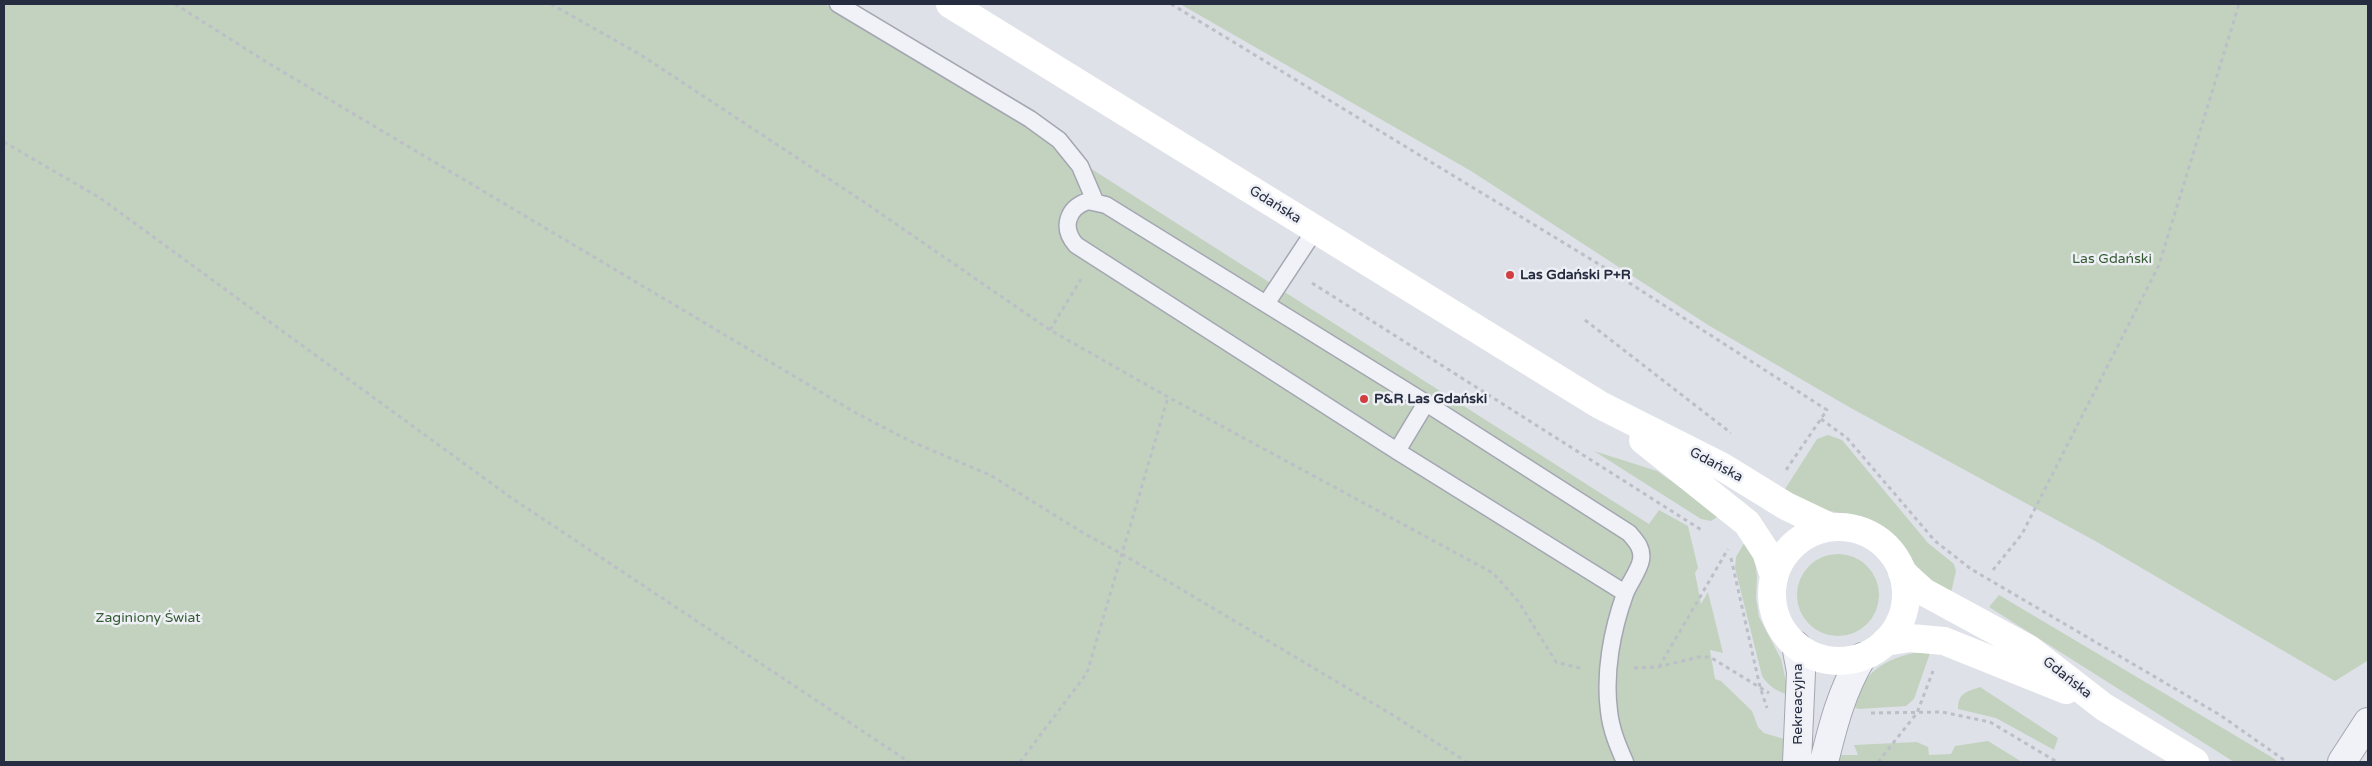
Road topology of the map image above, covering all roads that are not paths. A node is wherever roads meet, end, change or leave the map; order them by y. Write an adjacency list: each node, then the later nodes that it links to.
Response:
1 (838, 4): 3 (lane)
2 (950, 4): 4 (main road, Gdańska)
3 (1094, 201): 5 (lane); 8 (lane)
4 (1315, 230): 5 (lane); 7 (main road, Gdańska)
5 (1266, 304): 6 (lane)
6 (1426, 402): 8 (lane); 12 (lane)
7 (1600, 405): 9 (main road, Gdańska); 11 (main road, Gdańska)
8 (1397, 450): 12 (lane)
9 (1830, 528): 10 (main road); 11 (main road)
10 (1902, 572): 13 (main road); 16 (main road, Gdańska)
11 (1774, 576): 14 (main road)
12 (1625, 594): 18 (lane)
13 (1885, 642): 15 (main road); 16 (main road, Gdańska)
14 (1796, 645): 15 (main road); 19 (street, Rekreacyjna)
15 (1862, 657): 20 (street)
16 (2104, 707): 21 (main road, Gdańska)
17 (2368, 722): 22 (street)
18 (1625, 762)
19 (1797, 762)
20 (1824, 762)
21 (2195, 762)
22 (2342, 762)

